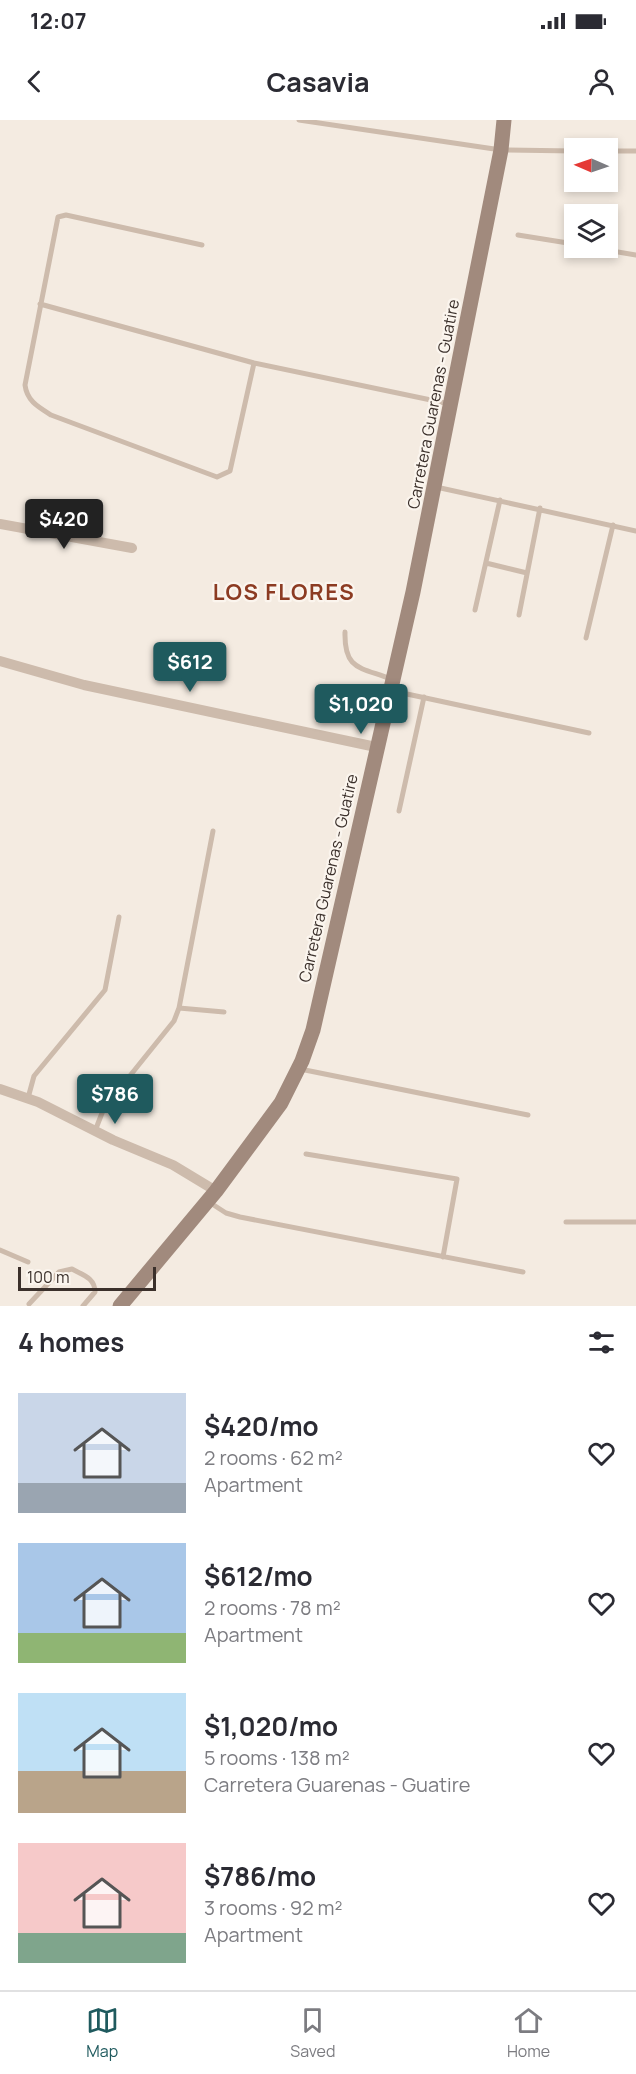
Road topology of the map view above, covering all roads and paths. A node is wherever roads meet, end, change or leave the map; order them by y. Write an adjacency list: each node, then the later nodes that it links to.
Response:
1 (299, 120): 3 (lane)
2 (504, 120): 3 (main road, Carretera Guarenas - Guatire)
3 (501, 150): 4 (lane); 14 (main road, Carretera Guarenas - Guatire)
4 (564, 151)
5 (618, 151): 6 (lane)
6 (636, 151)
7 (518, 235): 8 (lane)
8 (564, 242)
9 (202, 245): 12 (lane)
10 (618, 252): 11 (lane)
11 (636, 255)
12 (40, 304): 13 (lane); 13 (lane)
13 (254, 363): 14 (lane)
14 (451, 405): 15 (main road, Carretera Guarenas - Guatire)
15 (435, 486): 16 (lane); 29 (main road, Carretera Guarenas - Guatire)
16 (500, 500): 17 (lane); 22 (lane)
17 (540, 508): 19 (lane); 23 (lane)
18 (0, 524): 21 (street)
19 (613, 525): 20 (lane); 27 (lane)
20 (636, 531)
21 (132, 548)
22 (486, 563): 23 (lane); 24 (lane)
23 (527, 573): 25 (lane)
24 (475, 609)
25 (519, 615)
26 (345, 632): 29 (lane)
27 (586, 638)
28 (0, 661): 32 (street)
29 (390, 684): 30 (lane); 32 (main road, Carretera Guarenas - Guatire)
30 (424, 698): 31 (lane); 33 (lane)
31 (589, 733)
32 (376, 747): 38 (main road, Carretera Guarenas - Guatire)
33 (399, 811)
34 (213, 831): 36 (lane)
35 (118, 917): 40 (lane)
36 (179, 1008): 37 (lane); 42 (lane)
37 (224, 1012)
38 (298, 1069): 41 (lane); 44 (main road, Carretera Guarenas - Guatire)
39 (0, 1089): 40 (street)
40 (28, 1098): 42 (street)
41 (528, 1115)
42 (95, 1131): 44 (street)
43 (306, 1154): 48 (lane)
44 (212, 1196): 48 (lane); 53 (main road, Carretera Guarenas - Guatire)
45 (566, 1222): 46 (lane)
46 (636, 1222)
47 (0, 1250): 49 (lane)
48 (443, 1257): 50 (lane)
49 (28, 1262)
50 (523, 1272)
51 (29, 1304): 52 (lane)
52 (83, 1306)
53 (120, 1306)

